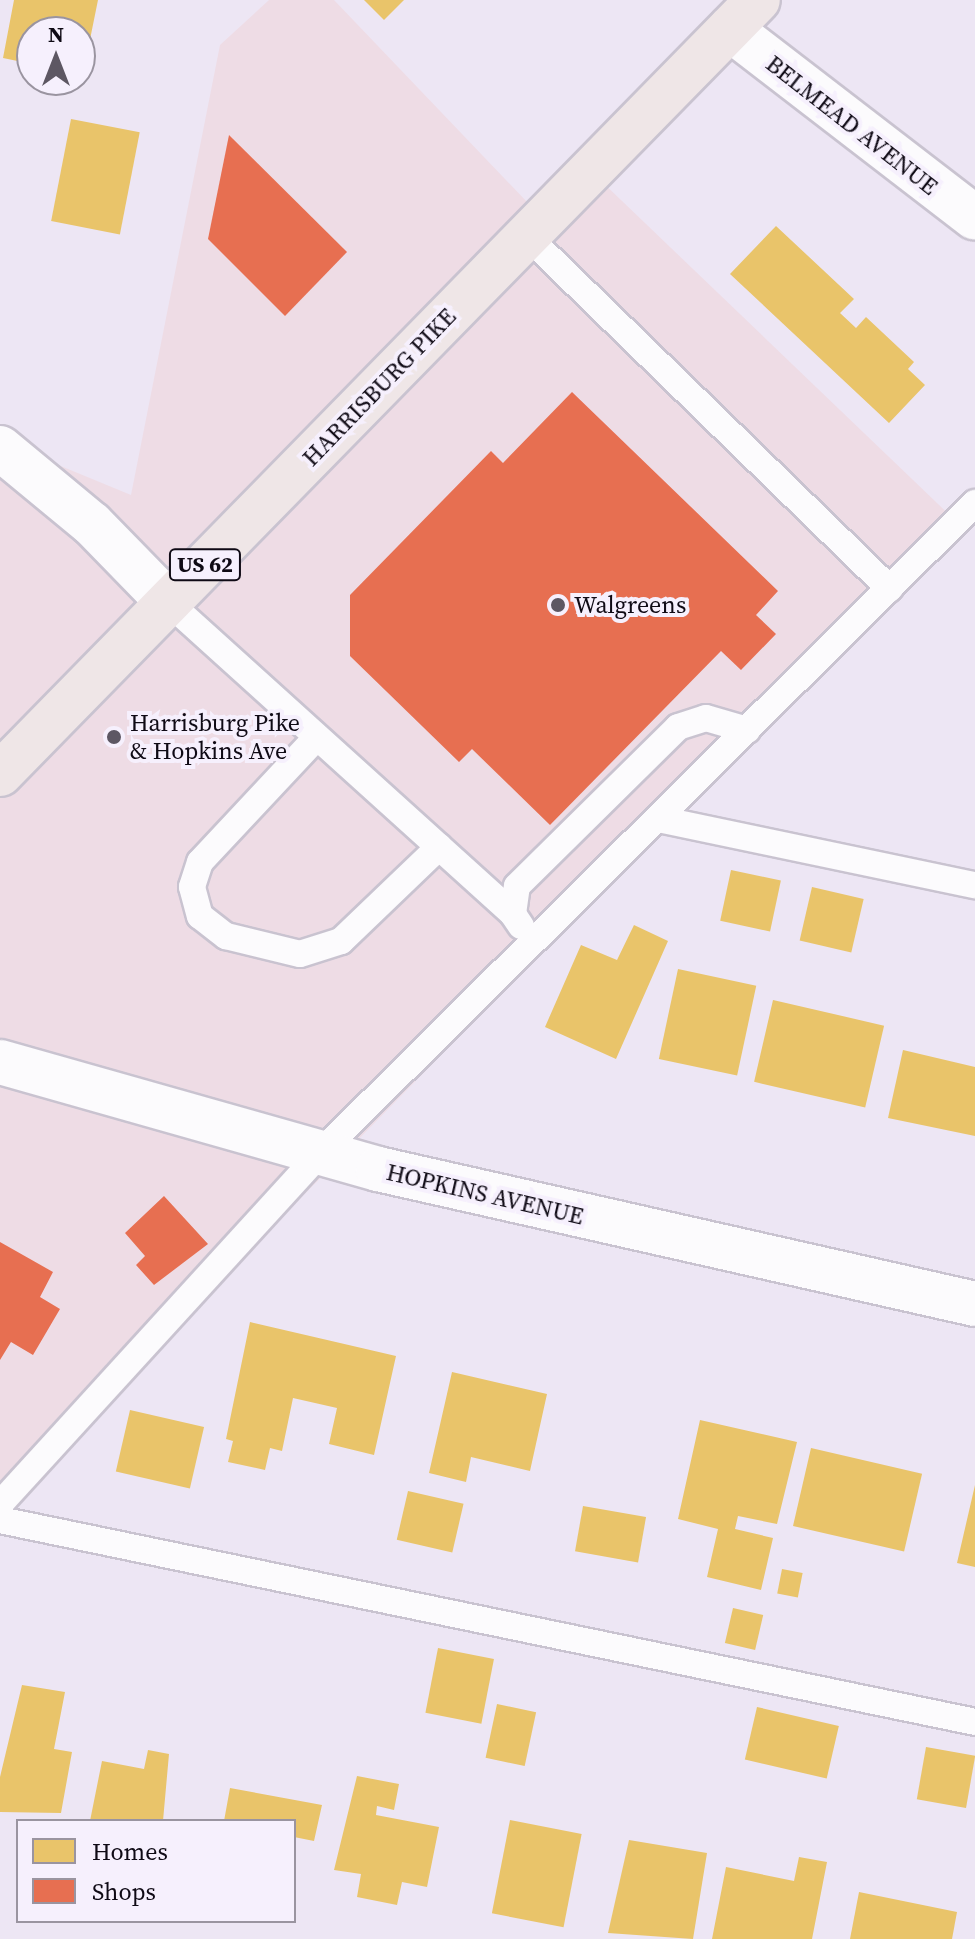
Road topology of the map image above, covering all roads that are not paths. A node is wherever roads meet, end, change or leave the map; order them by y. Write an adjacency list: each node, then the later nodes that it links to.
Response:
1 (744, 14): 2 (street, BELMEAD AVENUE); 3 (main road, HARRISBURG PIKE / US 62)
2 (975, 218)
3 (527, 236): 6 (lane); 7 (main road, HARRISBURG PIKE / US 62)
4 (0, 448): 7 (street)
5 (975, 503): 6 (lane)
6 (890, 589): 8 (lane)
7 (168, 602): 9 (lane); 10 (main road, HARRISBURG PIKE / US 62)
8 (747, 730): 11 (lane); 14 (lane)
9 (317, 737): 12 (lane); 12 (lane)
10 (7, 753)
11 (658, 819): 13 (lane); 15 (lane)
12 (439, 847): 14 (lane)
13 (975, 885)
14 (513, 914): 15 (lane)
15 (532, 943): 17 (lane)
16 (0, 1062): 17 (street, HOPKINS AVENUE)
17 (320, 1153): 18 (street, HOPKINS AVENUE); 19 (lane)
18 (975, 1304)
19 (0, 1504)
20 (0, 1520): 21 (lane)
21 (975, 1722)

